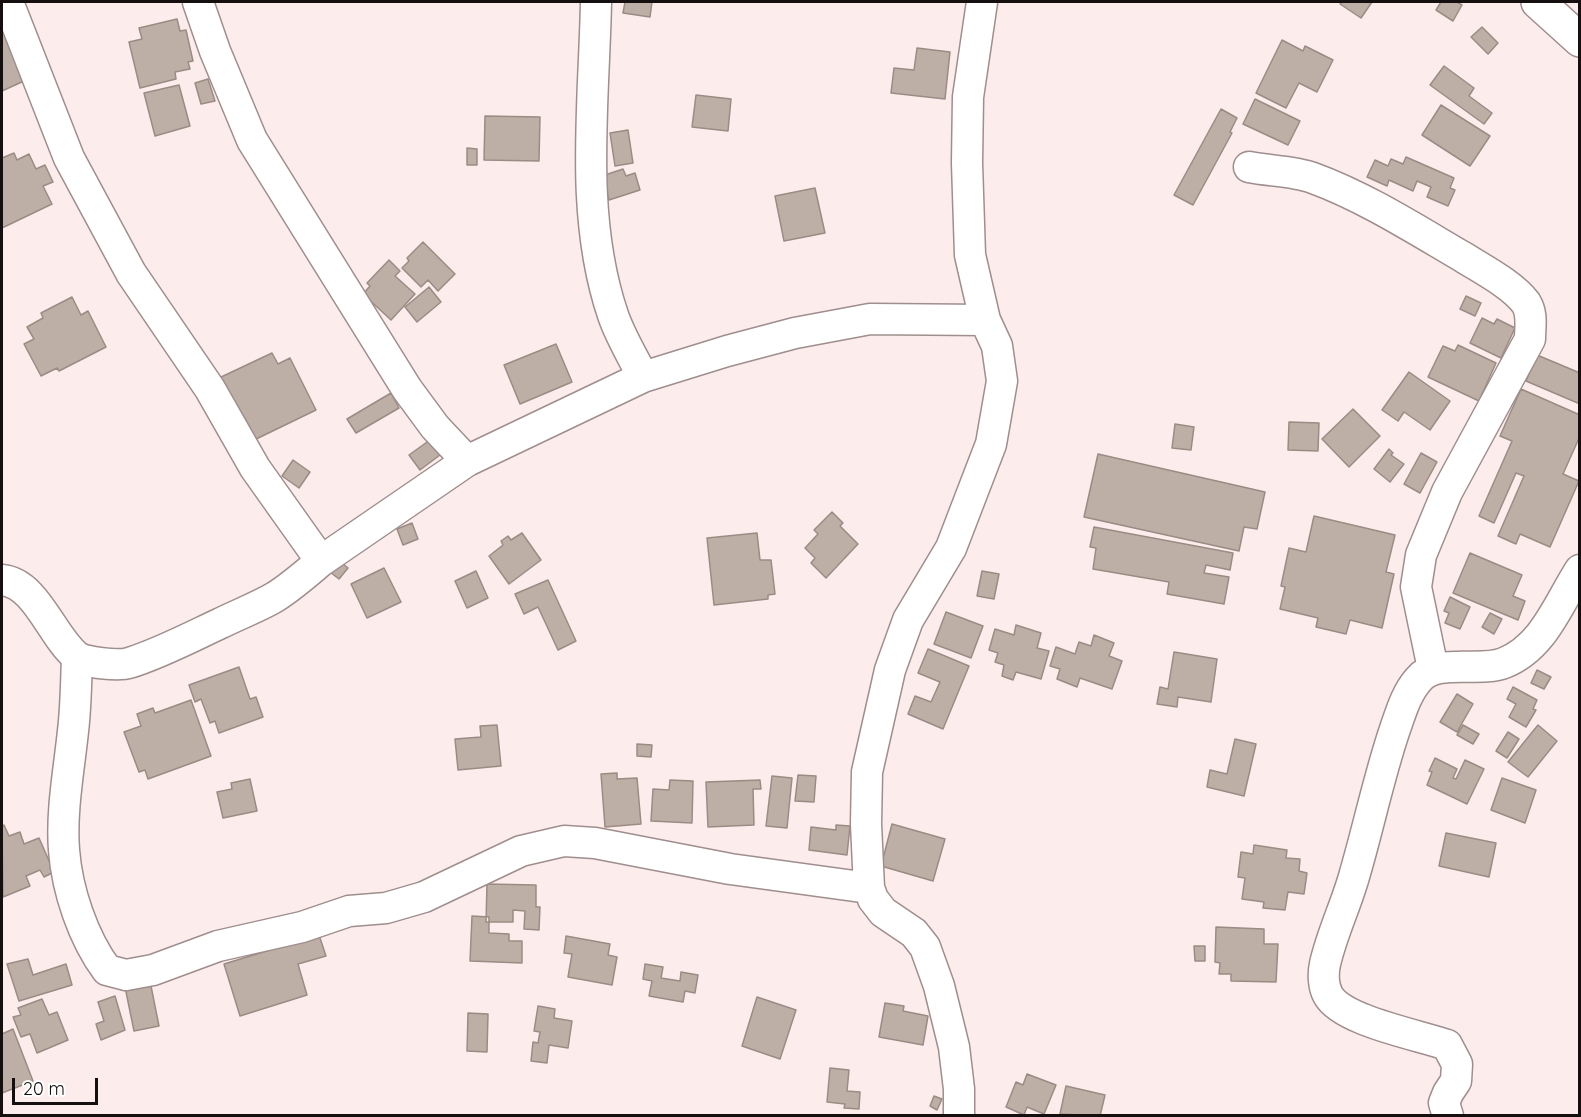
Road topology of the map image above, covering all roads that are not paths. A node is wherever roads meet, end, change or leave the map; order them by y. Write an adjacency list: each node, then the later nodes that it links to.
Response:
1 (8, 2): 11 (street)
2 (198, 2): 10 (street)
3 (596, 2): 9 (street)
4 (982, 2): 8 (street)
5 (1538, 2): 6 (street)
6 (1580, 40)
7 (1249, 167): 15 (street)
8 (985, 320): 9 (street); 16 (street)
9 (643, 377): 10 (street)
10 (467, 461): 11 (street)
11 (321, 561): 14 (street)
12 (1580, 570): 15 (street)
13 (2, 580): 14 (street)
14 (77, 657): 16 (street)
15 (1433, 669): 18 (street)
16 (869, 888): 17 (street)
17 (959, 1116)
18 (1448, 1116)

